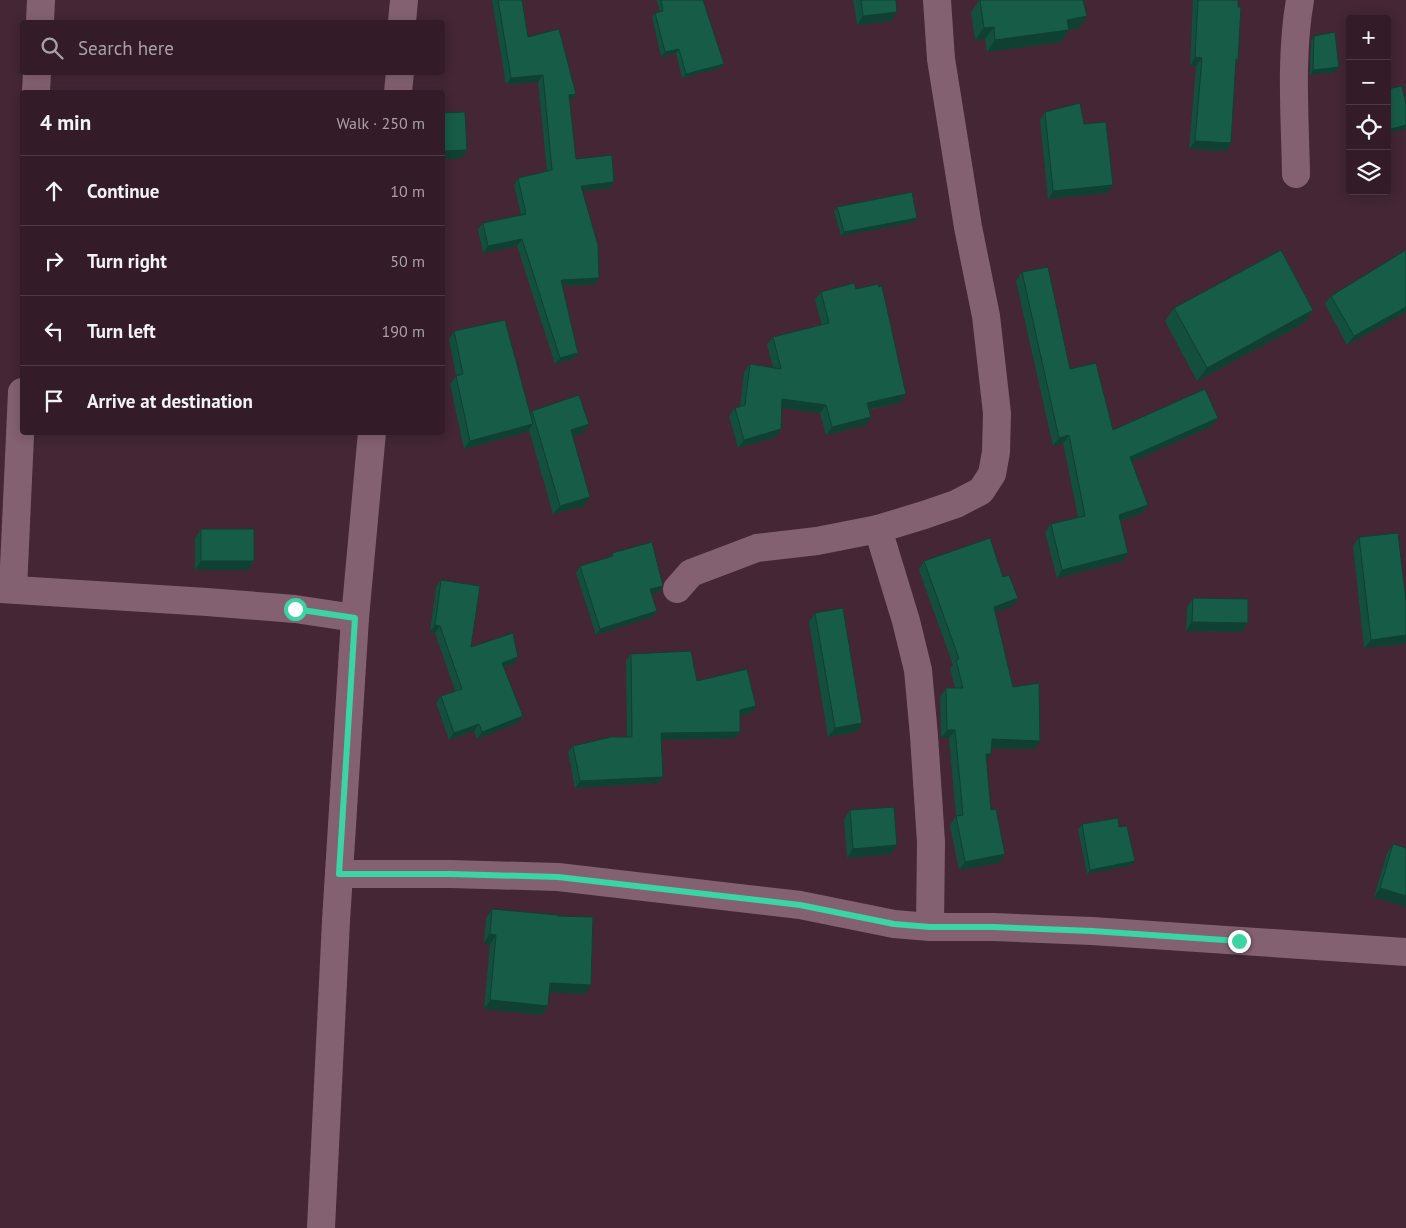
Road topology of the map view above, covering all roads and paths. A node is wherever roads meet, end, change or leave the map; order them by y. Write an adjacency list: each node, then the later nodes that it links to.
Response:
1 (41, 0): 5 (street)
2 (404, 0): 6 (street)
3 (937, 0): 14 (street)
4 (1300, 0): 11 (street)
5 (40, 20)
6 (402, 20)
7 (37, 75): 9 (street)
8 (400, 75): 10 (street)
9 (36, 90)
10 (398, 90)
11 (1296, 174)
12 (20, 418): 15 (street)
13 (372, 435): 17 (street)
14 (878, 529): 16 (street); 19 (street)
15 (7, 589): 17 (street)
16 (677, 589)
17 (355, 618): 18 (street)
18 (339, 874): 19 (street); 21 (street)
19 (930, 927): 20 (street)
20 (1406, 952)
21 (321, 1228)

